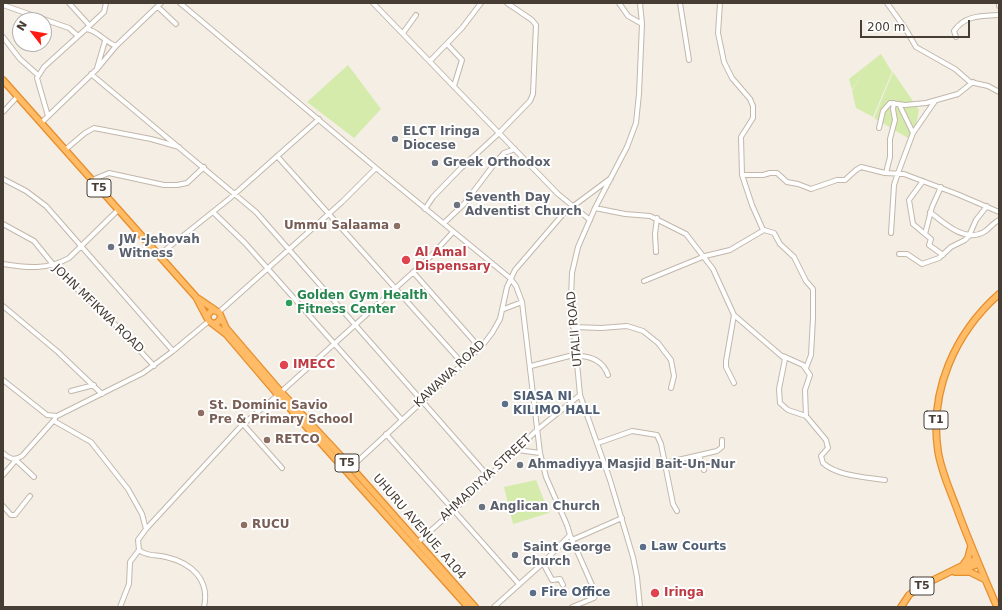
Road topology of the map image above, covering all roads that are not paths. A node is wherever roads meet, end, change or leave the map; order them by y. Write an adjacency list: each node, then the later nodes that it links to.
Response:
1 (69, 3): 19 (street)
2 (106, 3): 19 (street)
3 (162, 3): 14 (street)
4 (180, 3): 43 (street)
5 (373, 3): 21 (street)
6 (482, 3): 26 (street)
7 (507, 3): 47 (street)
8 (619, 3): 18 (street)
9 (640, 3): 18 (street, UTALII ROAD)
10 (680, 3): 28 (street)
11 (720, 3): 56 (street)
12 (887, 3): 34 (street)
13 (3, 5): 22 (street)
14 (158, 7): 17 (street); 27 (street)
15 (416, 15): 21 (street)
16 (999, 15): 24 (street)
17 (176, 24)
18 (642, 24): 57 (street, UTALII ROAD)
19 (89, 25): 20 (street)
20 (86, 29): 22 (street); 25 (street)
21 (403, 33): 29 (street)
22 (78, 36): 32 (street)
23 (3, 37): 32 (street)
24 (956, 37)
25 (105, 41): 27 (street); 30 (street)
26 (447, 44): 29 (street); 35 (street)
27 (116, 46): 30 (street)
28 (689, 60)
29 (430, 61): 35 (street)
30 (97, 69): 31 (street)
31 (91, 74): 42 (street); 48 (street)
32 (38, 75): 42 (street)
33 (3, 80): 37 (highway, T5)
34 (973, 82): 36 (street); 38 (street)
35 (454, 86): 47 (street)
36 (999, 92)
37 (17, 97): 41 (street); 44 (highway, T5)
38 (935, 101): 40 (street); 46 (street)
39 (894, 103): 40 (street); 45 (street); 54 (street)
40 (899, 104): 46 (street)
41 (3, 112)
42 (48, 116): 44 (street)
43 (319, 119): 51 (street); 53 (street)
44 (42, 122): 50 (highway, T5)
45 (879, 128)
46 (913, 133): 55 (street)
47 (498, 134): 49 (street); 66 (street)
48 (180, 148): 50 (street); 52 (street)
49 (515, 149): 63 (street); 75 (street)
50 (65, 150): 59 (highway, T5)
51 (277, 156): 62 (street); 71 (street)
52 (204, 167): 59 (street); 62 (street)
53 (376, 168): 66 (street); 71 (street)
54 (886, 173): 55 (street); 56 (street)
55 (898, 173): 60 (street); 79 (street)
56 (742, 175): 77 (street)
57 (612, 178): 63 (street, KAWAWA ROAD); 65 (street, UTALII ROAD)
58 (3, 179): 82 (street)
59 (92, 180): 67 (highway, T5)
60 (923, 181): 61 (street); 80 (street)
61 (941, 187): 64 (street); 69 (street)
62 (234, 194): 68 (street); 83 (street)
63 (572, 206): 73 (street); 93 (street, KAWAWA ROAD)
64 (987, 206): 70 (street); 81 (street)
65 (595, 208): 72 (street); 73 (street, UTALII ROAD)
66 (426, 209): 75 (street)
67 (118, 210): 82 (street); 86 (highway, T5)
68 (213, 212): 86 (street); 91 (street)
69 (930, 212): 80 (street); 81 (street)
70 (999, 212)
71 (328, 214): 83 (street); 95 (street)
72 (657, 218): 84 (street); 88 (street)
73 (590, 220): 105 (street, UTALII ROAD)
74 (999, 220): 81 (street)
75 (444, 223): 78 (street)
76 (3, 224): 90 (street, JOHN MFIKWA ROAD)
77 (763, 230): 88 (street); 114 (street)
78 (453, 232): 92 (street); 93 (street)
79 (891, 233)
80 (925, 234): 87 (street)
81 (969, 236): 87 (street)
82 (81, 247): 90 (street); 108 (street)
83 (288, 249): 91 (street); 104 (street)
84 (656, 252)
85 (899, 254): 87 (street)
86 (159, 255): 97 (highway, T5)
87 (943, 255)
88 (705, 256): 94 (street); 102 (street)
89 (3, 264): 90 (street)
90 (53, 266): 112 (street, JOHN MFIKWA ROAD)
91 (266, 268): 101 (street); 106 (street)
92 (413, 272): 95 (street); 107 (street)
93 (510, 278): 98 (street); 100 (street, KAWAWA ROAD)
94 (644, 281)
95 (395, 288): 104 (street); 111 (street)
96 (999, 294): 157 (highway, T1)
97 (196, 297): 101 (highway, T5); 103 (highway, T5)
98 (522, 302): 100 (street); 113 (street)
99 (3, 306): 118 (street)
100 (504, 309): 107 (street, KAWAWA ROAD)
101 (219, 313): 103 (highway); 103 (highway); 121 (highway, UHURU AVENUE, A104 / T5)
102 (734, 315): 110 (street); 117 (street)
103 (210, 321): 108 (street); 121 (highway, UHURU AVENUE, A104 / T5)
104 (354, 325): 106 (street); 124 (street)
105 (573, 328): 109 (street, UTALII ROAD); 119 (street)
106 (334, 343): 121 (street); 127 (street)
107 (480, 348): 111 (street, KAWAWA ROAD)
108 (174, 352): 112 (street)
109 (577, 355): 113 (street); 115 (street); 123 (street, UTALII ROAD)
110 (783, 356): 114 (street); 126 (street)
111 (463, 364): 124 (street, KAWAWA ROAD)
112 (154, 366): 122 (street)
113 (531, 366): 130 (street)
114 (806, 368): 126 (street)
115 (608, 375)
116 (3, 380): 125 (street)
117 (734, 383)
118 (94, 385): 120 (street); 122 (street)
119 (671, 388)
120 (71, 391)
121 (280, 393): 129 (street); 140 (highway, UHURU AVENUE, A104 / T5); 143 (highway, UHURU AVENUE, A104 / T5)
122 (102, 394): 125 (street)
123 (580, 395): 130 (street, AHMADIYYA STREET); 133 (street, UTALII ROAD)
124 (422, 401): 127 (street, KAWAWA ROAD); 145 (street)
125 (57, 416): 128 (street)
126 (806, 416): 147 (street)
127 (402, 420): 131 (street, KAWAWA ROAD)
128 (54, 421): 138 (street); 153 (street)
129 (243, 424): 141 (street); 153 (street)
130 (538, 429): 134 (street, AHMADIYYA STREET); 136 (street)
131 (386, 434): 140 (street, KAWAWA ROAD); 150 (street)
132 (722, 440): 137 (street)
133 (598, 443): 139 (street); 152 (street, UTALII ROAD)
134 (518, 450): 136 (street); 145 (street, AHMADIYYA STREET)
135 (3, 453): 138 (street)
136 (540, 453): 154 (street)
137 (699, 456): 139 (street); 142 (street)
138 (16, 460): 144 (street); 146 (street)
139 (665, 463): 151 (street)
140 (351, 467): 143 (street, KAWAWA ROAD); 156 (highway, UHURU AVENUE, A104 / T5)
141 (282, 468)
142 (704, 470)
143 (346, 472): 167 (highway, UHURU AVENUE, A104 / T5)
144 (3, 475)
145 (488, 476): 150 (street, AHMADIYYA STREET)
146 (34, 478)
147 (885, 480)
148 (30, 496): 149 (street)
149 (3, 506)
150 (454, 510): 156 (street, AHMADIYYA STREET); 163 (street)
151 (677, 510)
152 (622, 518): 155 (street); 171 (street, UTALII ROAD)
153 (146, 529): 158 (street)
154 (570, 535): 155 (street); 160 (street)
155 (572, 540): 170 (street)
156 (417, 543): 168 (highway, UHURU AVENUE, A104 / T5)
157 (971, 544): 159 (highway, T1); 161 (highway)
158 (139, 550): 165 (street); 166 (street)
159 (977, 562): 161 (highway, T5); 162 (highway, T1)
160 (543, 563): 163 (street); 164 (street)
161 (962, 568): 162 (highway); 172 (highway, T5)
162 (985, 579): 173 (highway, T1)
163 (519, 584): 169 (street)
164 (563, 585)
165 (120, 607)
166 (204, 607)
167 (468, 607)
168 (475, 607)
169 (494, 607)
170 (572, 607)
171 (640, 607)
172 (900, 607)
173 (997, 607)

